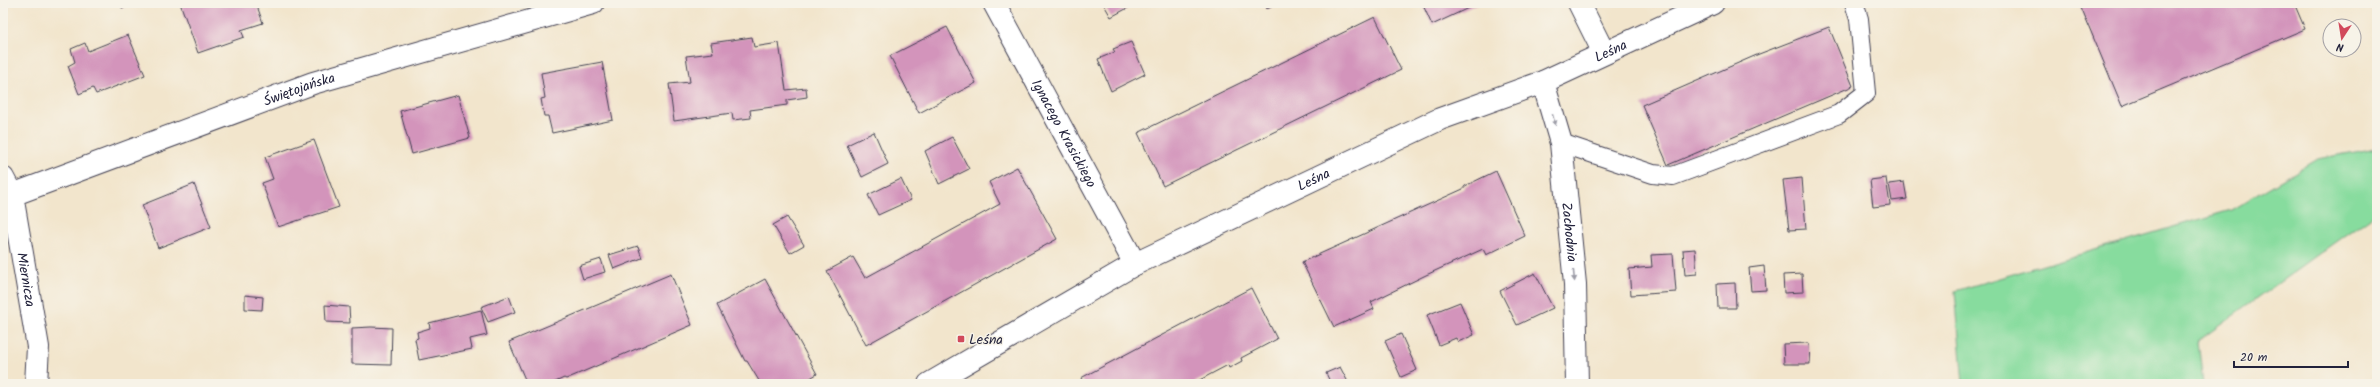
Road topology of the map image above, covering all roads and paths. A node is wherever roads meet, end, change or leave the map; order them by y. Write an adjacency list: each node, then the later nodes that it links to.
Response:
1 (593, 3): 9 (street, Świętojańska)
2 (994, 3): 10 (street, Ignacego Krasickiego)
3 (1579, 3): 6 (street)
4 (1713, 3): 6 (street, Leśna)
5 (1854, 3): 8 (lane)
6 (1604, 52): 7 (street, Leśna)
7 (1543, 82): 8 (street, Zachodnia, one-way to 8); 10 (street, Leśna)
8 (1561, 143): 13 (street, Zachodnia, one-way to 13)
9 (8, 186): 11 (street, Miernicza)
10 (1135, 264): 12 (street, Leśna)
11 (36, 384)
12 (929, 384)
13 (1576, 384)

